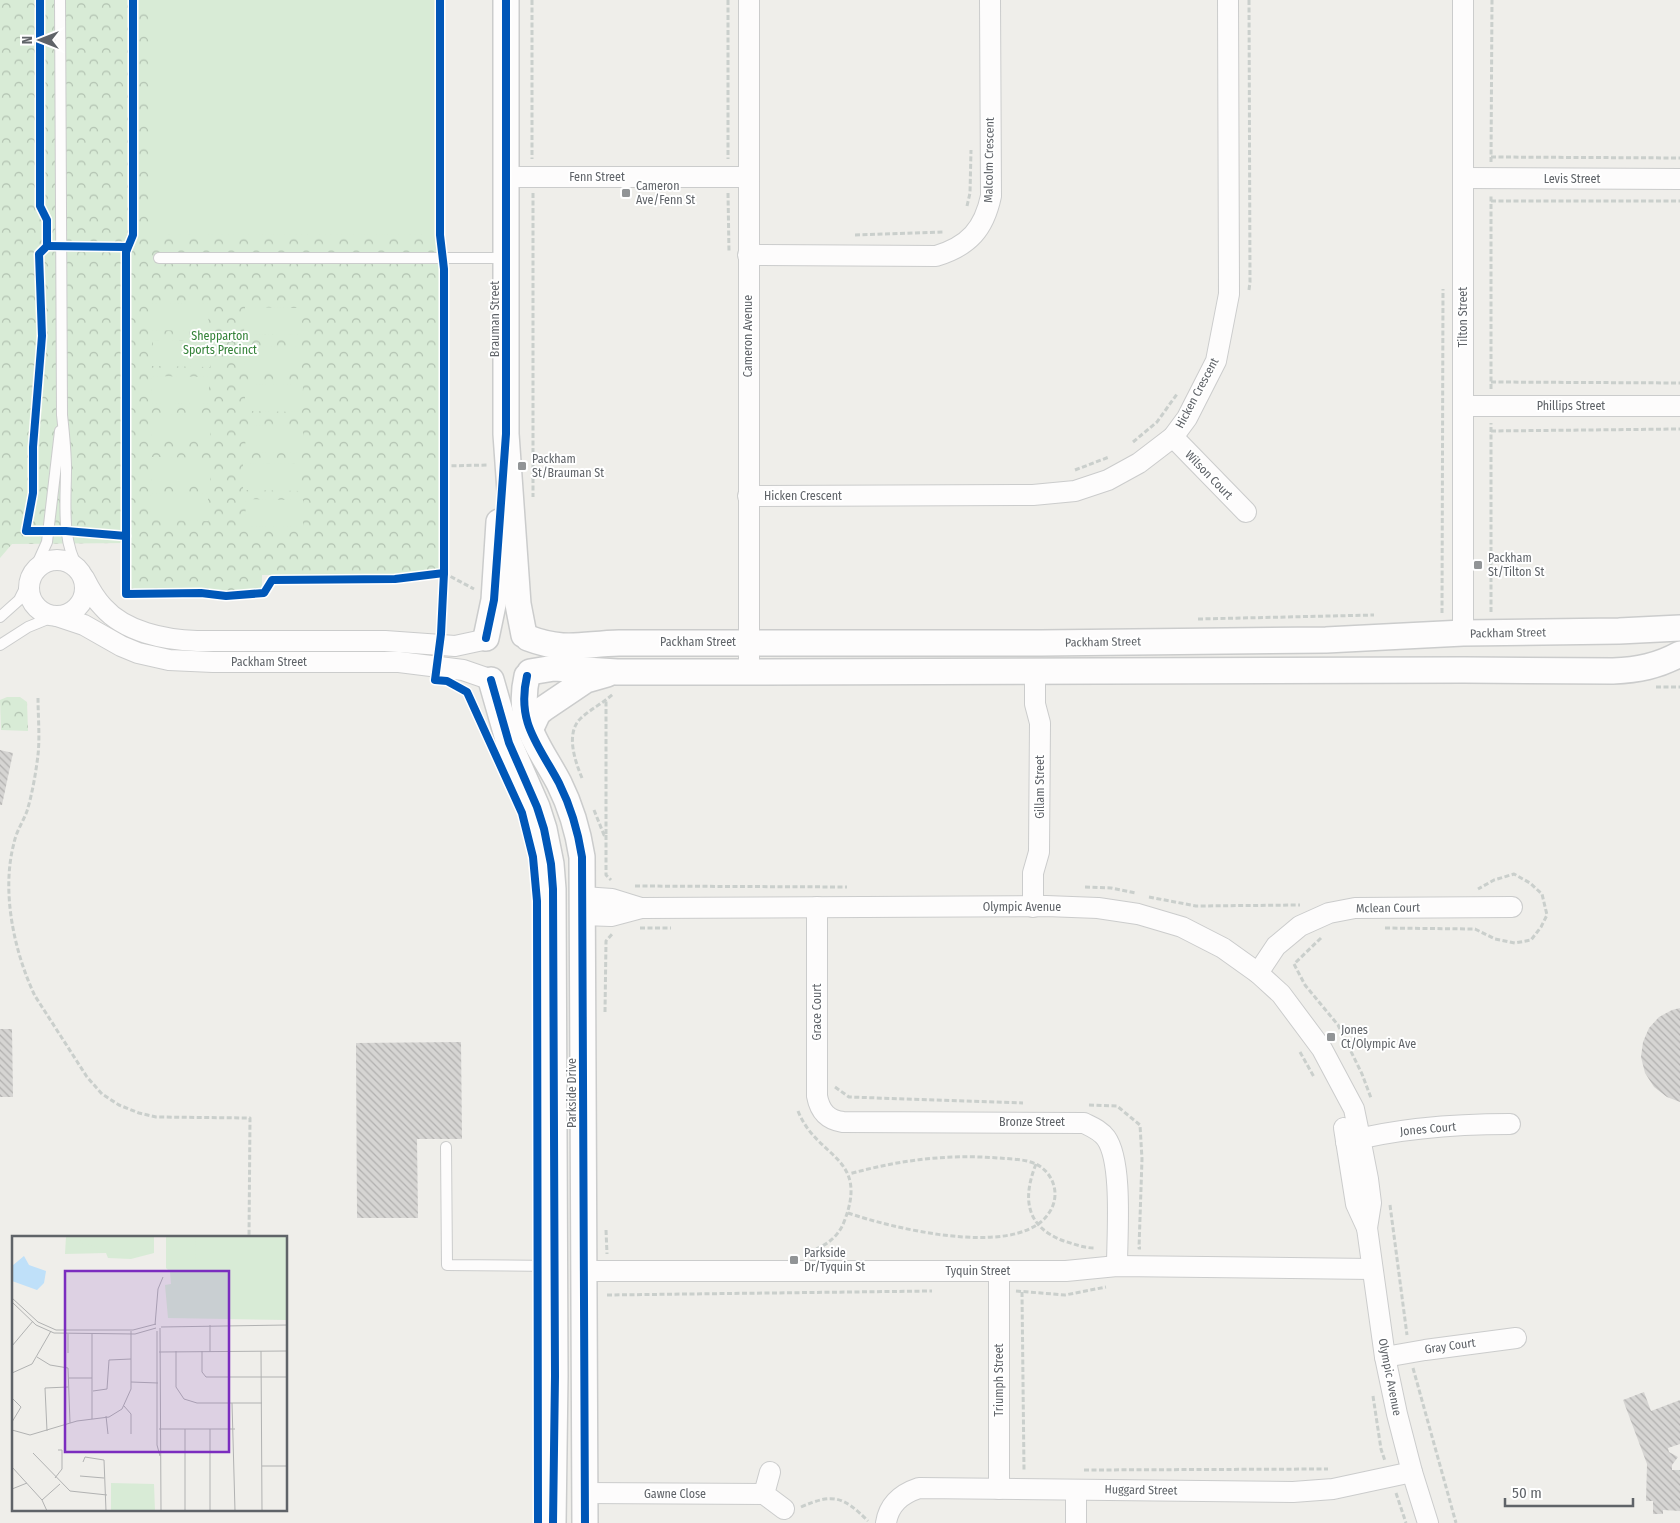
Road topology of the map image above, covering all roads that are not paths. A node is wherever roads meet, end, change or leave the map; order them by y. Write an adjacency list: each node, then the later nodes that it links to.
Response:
1 (60, 0): 16 (lane)
2 (506, 0): 7 (street, Brauman Street)
3 (749, 0): 8 (street, Cameron Avenue)
4 (990, 0): 11 (street, Malcolm Crescent)
5 (1228, 0): 17 (street, Hicken Crescent)
6 (1463, 0): 9 (street, Tilton Street)
7 (506, 177): 8 (street, Fenn Street); 13 (street, Brauman Street)
8 (749, 177): 11 (street, Cameron Avenue)
9 (1463, 178): 10 (street, Levis Street); 14 (street, Tilton Street)
10 (1680, 179)
11 (748, 255): 18 (street, Cameron Avenue)
12 (159, 258): 13 (lane)
13 (506, 258): 20 (street, Brauman Street)
14 (1463, 406): 15 (street, Phillips Street); 26 (street, Tilton Street)
15 (1680, 406)
16 (62, 415): 21 (lane); 22 (lane)
17 (1173, 437): 18 (street, Hicken Crescent); 19 (street, Wilson Court)
18 (748, 496): 29 (street, Cameron Avenue)
19 (1246, 512)
20 (505, 536): 27 (street, Brauman Street); 28 (street, Brauman Street)
21 (82, 574): 22 (street); 23 (street); 28 (street, Packham Street)
22 (32, 575): 23 (street, Packham Street); 24 (lane)
23 (56, 616): 31 (lane); 38 (street, Packham Street)
24 (0, 617)
25 (1680, 628): 26 (street, Packham Street)
26 (1463, 633): 30 (street, Packham Street); 33 (street)
27 (526, 636): 28 (street); 29 (street, Packham Street); 37 (street)
28 (484, 639): 38 (street)
29 (749, 642): 30 (street, Packham Street); 36 (street, Cameron Avenue)
30 (1041, 642): 34 (street)
31 (0, 645)
32 (1680, 654): 33 (street)
33 (1464, 670): 34 (street)
34 (1041, 671): 36 (street); 43 (street, Gillam Street)
35 (617, 672): 36 (street); 37 (street); 39 (street)
36 (749, 672)
37 (529, 674): 38 (street); 39 (street, Parkside Drive)
38 (490, 679): 40 (street, Parkside Drive)
39 (531, 728): 41 (street, Parkside Drive)
40 (554, 906): 41 (street); 51 (street, Parkside Drive)
41 (583, 906): 42 (street, Olympic Avenue); 53 (street, Parkside Drive)
42 (816, 906): 43 (street, Olympic Avenue); 46 (street, Grace Court)
43 (1040, 906): 45 (street, Olympic Avenue)
44 (1512, 907): 45 (street, Mclean Court)
45 (1258, 973): 48 (street, Olympic Avenue)
46 (825, 1115): 50 (street, Bronze Street)
47 (1510, 1124): 48 (street, Jones Court)
48 (1353, 1140): 52 (street, Olympic Avenue)
49 (446, 1146): 51 (lane)
50 (1117, 1266): 52 (street, Tyquin Street); 54 (street, Tyquin Street)
51 (554, 1268): 53 (street); 57 (street, Parkside Drive)
52 (1372, 1269): 56 (street, Olympic Avenue)
53 (583, 1271): 54 (street, Tyquin Street); 58 (street, Parkside Drive)
54 (999, 1271): 61 (street, Triumph Street)
55 (1516, 1338): 56 (street, Gray Court)
56 (1385, 1357): 60 (street, Olympic Avenue)
57 (555, 1376): 58 (street); 66 (street, Parkside Drive)
58 (585, 1377): 63 (street, Parkside Drive)
59 (770, 1472): 64 (street)
60 (1412, 1472): 62 (street, Huggard Street); 70 (street, Olympic Avenue)
61 (999, 1489): 62 (street, Huggard Street); 68 (street, Huggard Street)
62 (1076, 1490): 69 (street)
63 (585, 1493): 64 (street, Gawne Close); 67 (street, Parkside Drive)
64 (764, 1494): 65 (street)
65 (791, 1509)
66 (553, 1523)
67 (585, 1523)
68 (886, 1523)
69 (1076, 1523)
70 (1428, 1523)

